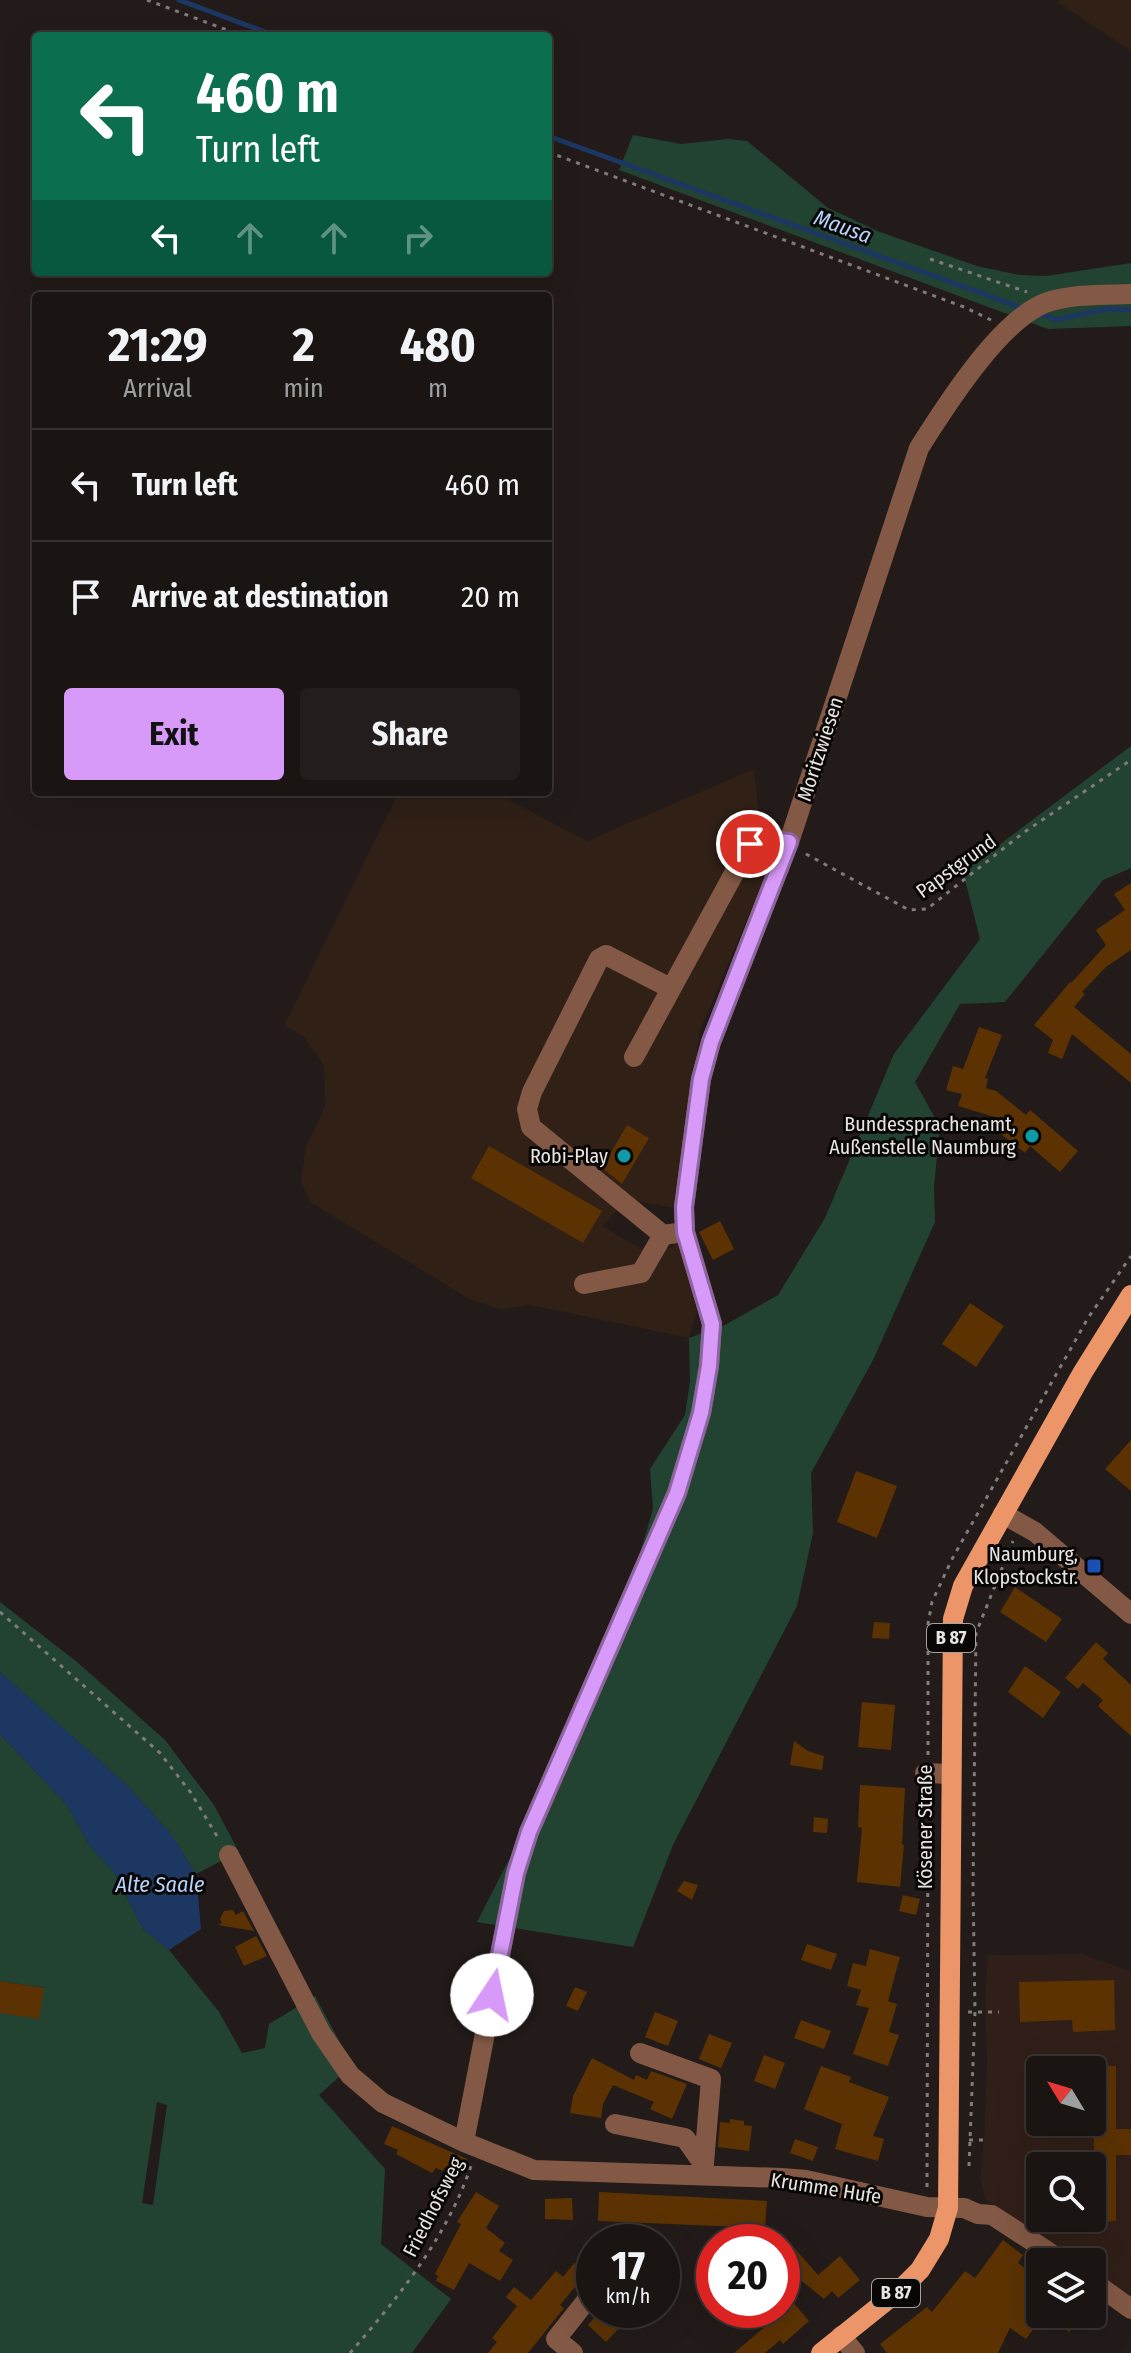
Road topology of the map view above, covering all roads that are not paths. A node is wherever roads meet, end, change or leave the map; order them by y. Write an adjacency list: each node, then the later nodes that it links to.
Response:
1 (1131, 294): 2 (street, Moritzwiesen)
2 (789, 842): 3 (street); 5 (street, Moritzwiesen)
3 (670, 988): 4 (street); 6 (street)
4 (634, 1057)
5 (685, 1232): 6 (street); 16 (street, Moritzwiesen)
6 (663, 1235): 7 (street)
7 (584, 1284)
8 (1131, 1295): 9 (main road, Kösener Straße / B 87)
9 (1012, 1518): 10 (street); 12 (main road, Kösener Straße / B 87)
10 (1131, 1614)
11 (926, 1773): 12 (street)
12 (950, 1774): 18 (main road, Kösener Straße / B 87)
13 (229, 1855): 16 (street, Krumme Hufe)
14 (640, 2053): 17 (street)
15 (615, 2124): 17 (street)
16 (472, 2145): 17 (street, Krumme Hufe)
17 (704, 2170): 18 (street, Krumme Hufe)
18 (937, 2208): 19 (street, Krumme Hufe); 23 (main road, Kösener Straße / B 87)
19 (1043, 2248)
20 (1106, 2291): 21 (street)
21 (1131, 2309)
22 (576, 2314): 24 (street)
23 (841, 2336): 26 (main road, Kösener Straße / B 87); 27 (street)
24 (550, 2346): 25 (street)
25 (573, 2353)
26 (821, 2353)
27 (855, 2353)

